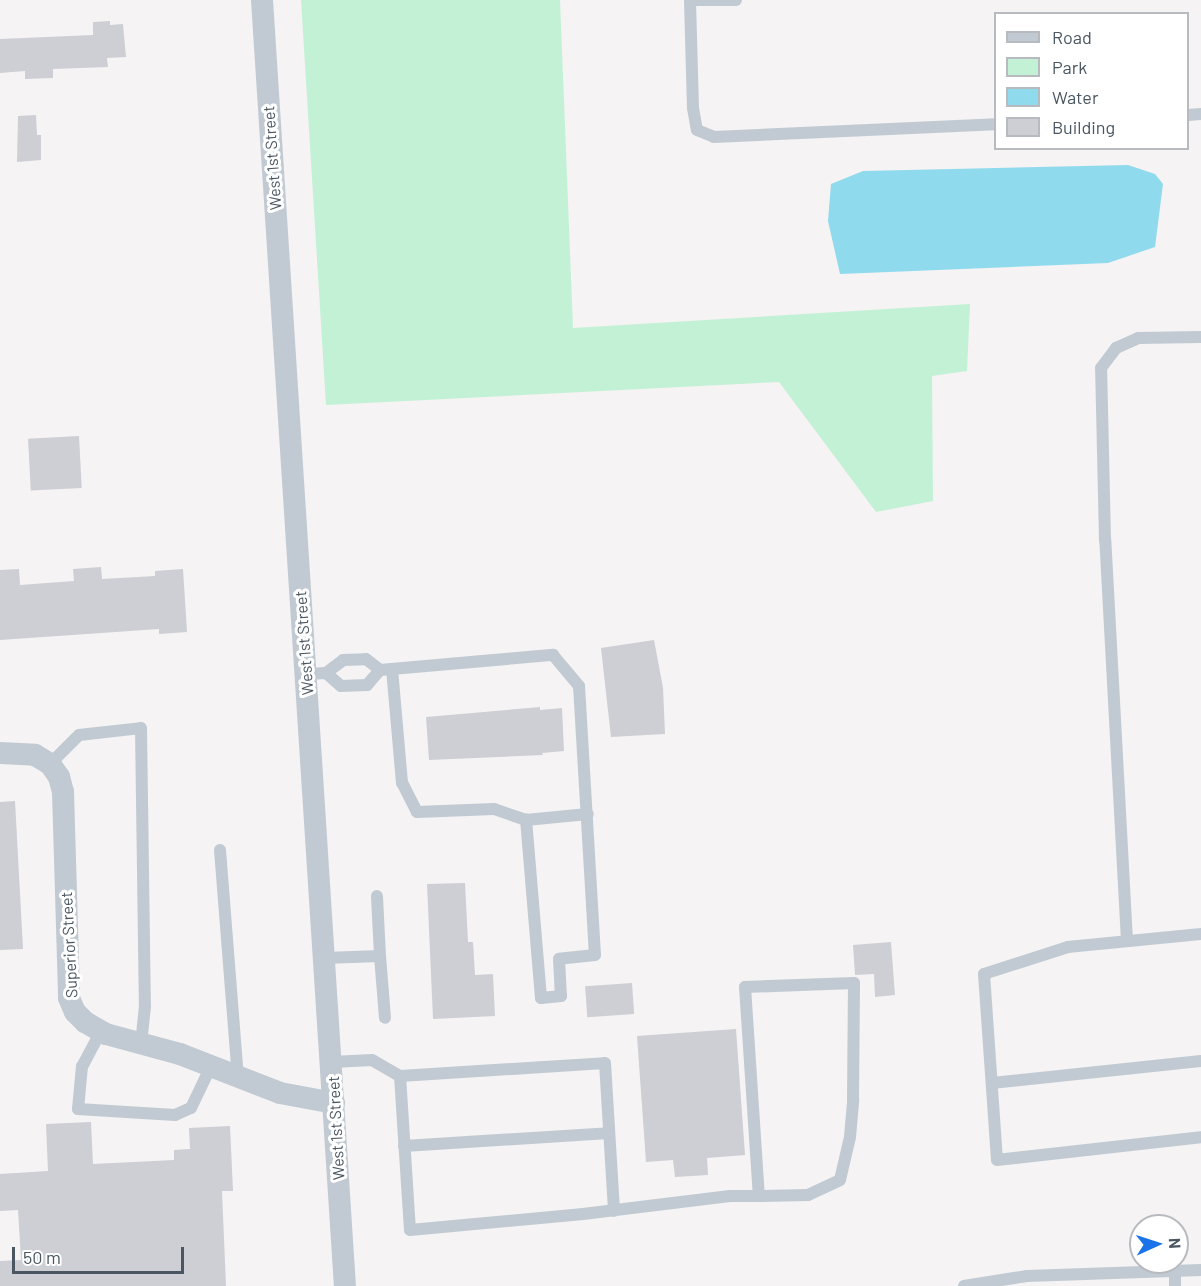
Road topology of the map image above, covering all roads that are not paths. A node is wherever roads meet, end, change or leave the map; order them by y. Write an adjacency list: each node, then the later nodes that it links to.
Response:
1 (262, 0): 7 (street, West 1st Street)
2 (690, 0): 3 (lane); 4 (lane)
3 (736, 0)
4 (994, 124)
5 (1201, 337): 15 (lane)
6 (386, 669): 7 (lane); 7 (lane); 10 (lane); 11 (lane)
7 (316, 674): 17 (street, West 1st Street)
8 (0, 753): 9 (street)
9 (50, 764): 19 (street, Superior Street); 20 (lane)
10 (588, 814): 11 (lane); 11 (lane)
11 (526, 820)
12 (220, 850): 25 (lane)
13 (377, 896): 16 (lane)
14 (1201, 934): 15 (lane)
15 (1127, 941): 26 (lane)
16 (380, 956): 17 (lane); 18 (lane)
17 (325, 958): 22 (street, West 1st Street)
18 (385, 1018)
19 (101, 1032): 20 (street, Superior Street); 23 (lane)
20 (141, 1044): 23 (street, Superior Street)
21 (1201, 1061): 26 (lane)
22 (332, 1062): 24 (lane); 27 (street, West 1st Street)
23 (211, 1066): 25 (street, Superior Street)
24 (400, 1076): 28 (lane); 30 (lane)
25 (238, 1077): 27 (street, Superior Street)
26 (992, 1083): 29 (lane)
27 (334, 1103): 34 (street, West 1st Street)
28 (609, 1133): 30 (lane); 32 (lane)
29 (1201, 1137)
30 (404, 1146): 32 (lane)
31 (759, 1196): 31 (lane); 32 (lane)
32 (614, 1210)
33 (1129, 1273): 35 (lane)
34 (345, 1286)
35 (964, 1286)

